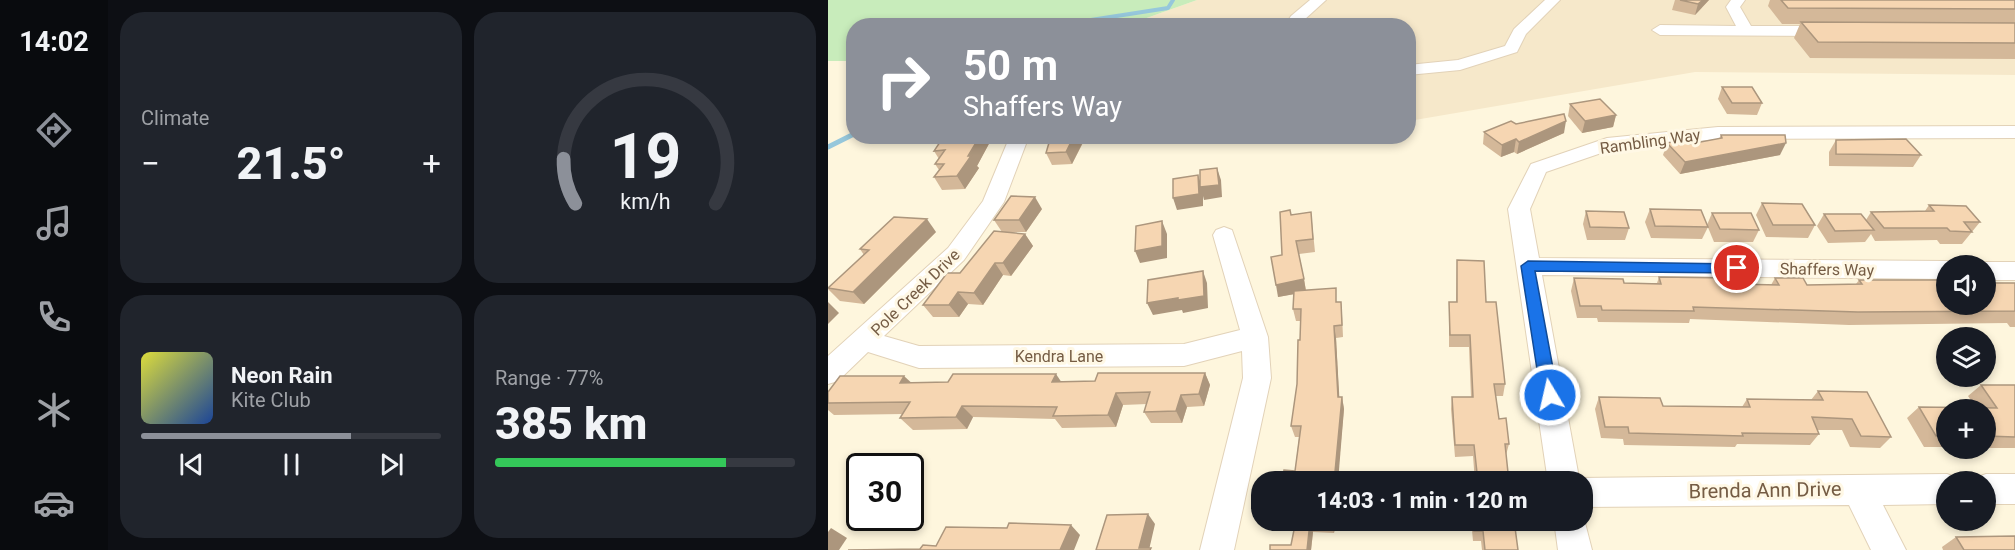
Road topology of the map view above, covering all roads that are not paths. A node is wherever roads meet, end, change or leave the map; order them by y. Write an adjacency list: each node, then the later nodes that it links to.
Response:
1 (1319, 0): 4 (street)
2 (1552, 0): 8 (street)
3 (1738, 0): 6 (street)
4 (1297, 18)
5 (1660, 30): 6 (street)
6 (1746, 30): 7 (street)
7 (1840, 31)
8 (1416, 69)
9 (2015, 132): 12 (street, Rambling Way)
10 (1017, 144): 17 (street, Pole Creek Drive)
11 (1224, 235): 16 (street)
12 (1528, 266): 13 (street, Shaffers Way); 19 (street, Rambling Way)
13 (1936, 270)
14 (1996, 271): 15 (street)
15 (2015, 271)
16 (1255, 338): 17 (street, Kendra Lane); 26 (street)
17 (864, 341): 18 (street, Pole Creek Drive)
18 (828, 373)
19 (1562, 471)
20 (1858, 489): 21 (street, Brenda Ann Drive); 24 (street, Brenda Ann Drive); 28 (street)
21 (1936, 489)
22 (1996, 489): 23 (street)
23 (2015, 489)
24 (1593, 492)
25 (1572, 531): 27 (street)
26 (1217, 550)
27 (1575, 550)
28 (1889, 550)

